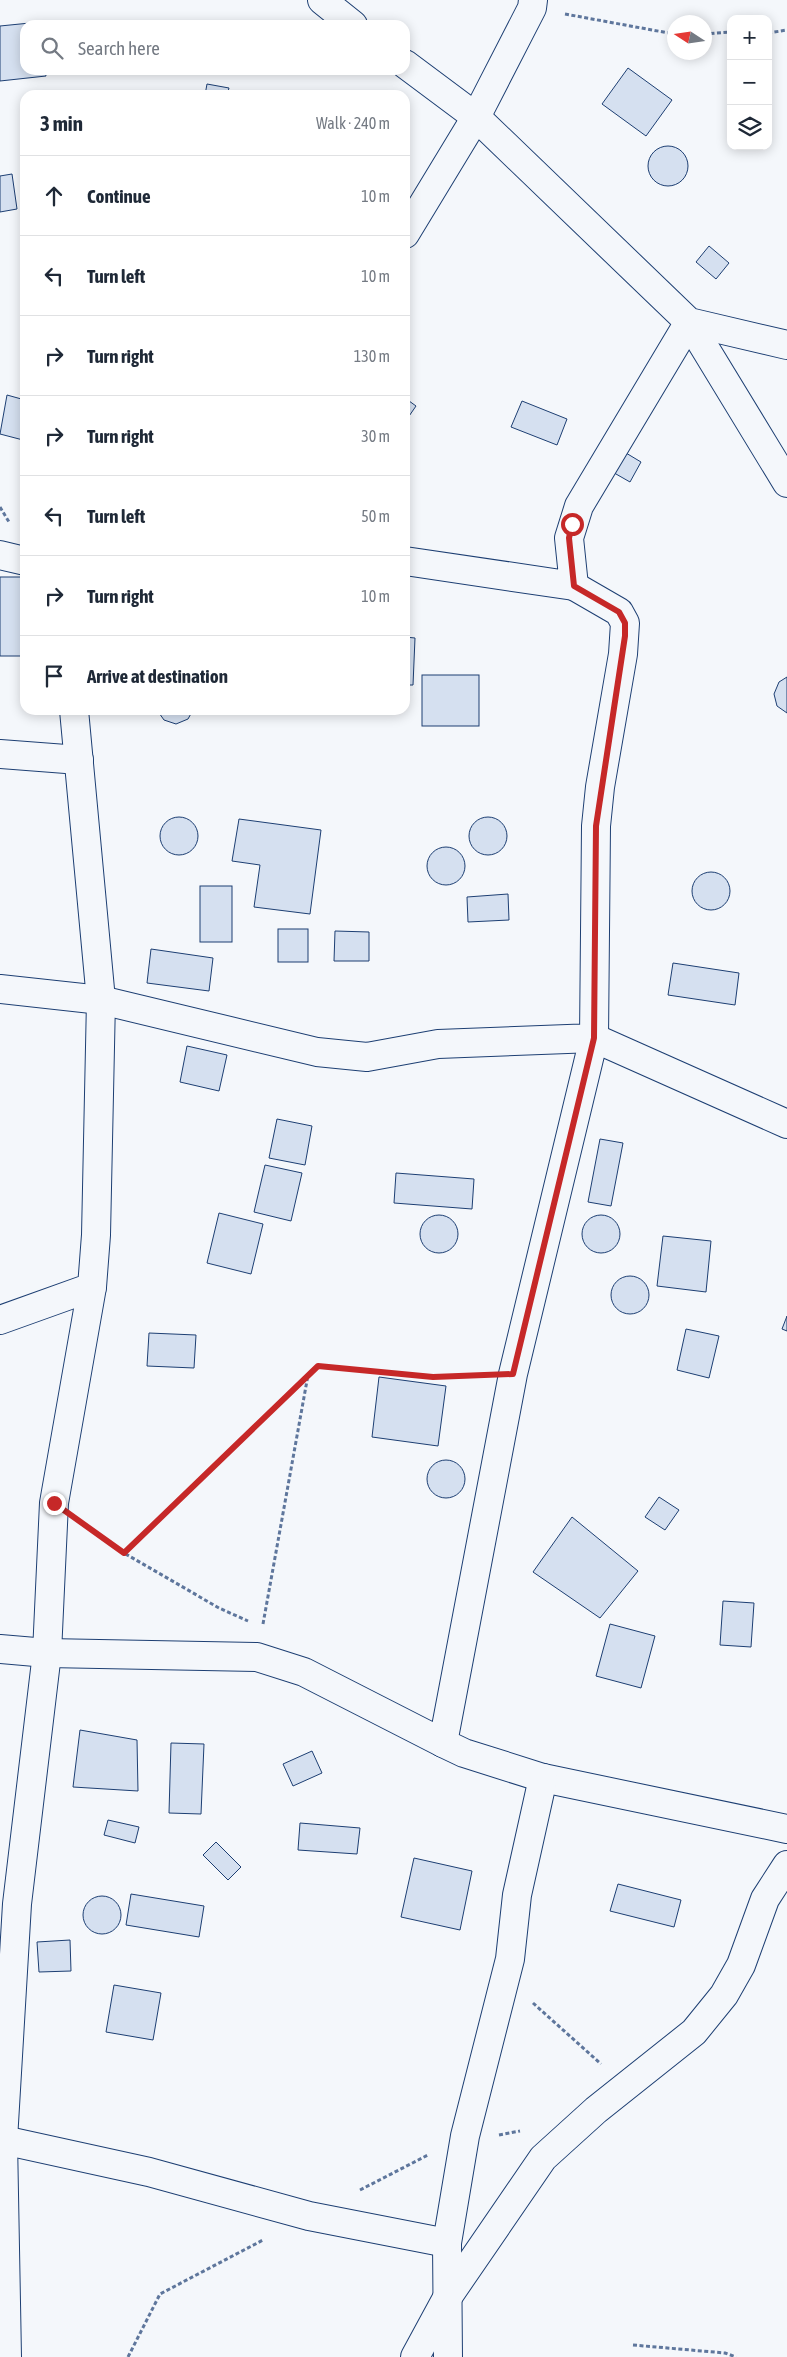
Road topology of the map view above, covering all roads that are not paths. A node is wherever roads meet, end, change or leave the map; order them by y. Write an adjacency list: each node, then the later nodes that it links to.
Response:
1 (322, 0): 3 (street)
2 (532, 4): 5 (street)
3 (347, 20)
4 (410, 68): 5 (street)
5 (476, 118): 6 (street); 7 (street)
6 (410, 226)
7 (689, 322): 8 (street); 9 (street); 13 (street)
8 (787, 345)
9 (787, 483)
10 (0, 555): 11 (street)
11 (20, 560)
12 (410, 562): 13 (street)
13 (574, 586): 19 (street)
14 (74, 715): 16 (street)
15 (0, 754): 16 (street)
16 (79, 760): 18 (street)
17 (0, 989): 18 (street)
18 (101, 1000): 19 (street); 21 (street)
19 (594, 1038): 20 (street); 25 (street)
20 (787, 1124)
21 (92, 1287): 22 (street); 24 (street)
22 (0, 1320)
23 (0, 1648): 24 (street)
24 (47, 1653): 25 (street); 29 (street)
25 (443, 1743): 26 (street)
26 (543, 1778): 27 (street); 30 (street)
27 (787, 1829)
28 (787, 1865): 31 (street)
29 (3, 2140): 30 (street); 32 (street)
30 (447, 2243): 31 (street)
31 (448, 2298): 33 (street); 34 (street)
32 (7, 2357)
33 (415, 2357)
34 (448, 2357)

